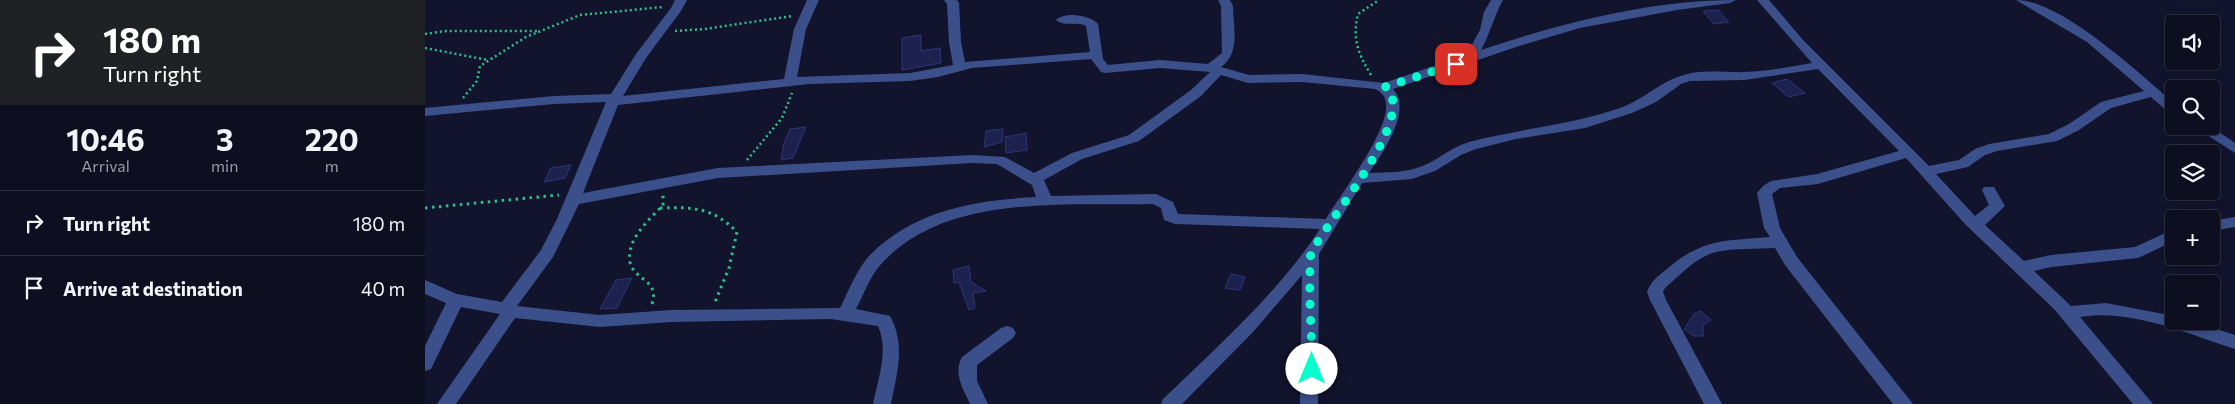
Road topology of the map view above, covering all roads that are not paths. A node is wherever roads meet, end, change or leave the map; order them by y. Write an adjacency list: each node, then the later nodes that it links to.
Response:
1 (813, 0): 15 (street)
2 (951, 0): 13 (street)
3 (1224, 0): 14 (street)
4 (1497, 0): 11 (street)
5 (1730, 0): 11 (street)
6 (1763, 0): 12 (street)
7 (2022, 0): 17 (street)
8 (680, 3): 18 (street)
9 (1062, 20): 10 (street)
10 (1097, 55): 13 (street); 14 (street)
11 (1469, 60): 16 (street)
12 (1821, 65): 23 (street); 25 (street)
13 (961, 67): 15 (street)
14 (1215, 69): 16 (street); 26 (street)
15 (794, 82): 18 (street)
16 (1381, 86): 25 (street)
17 (2152, 93): 19 (street); 24 (street)
18 (615, 99): 20 (street); 28 (street)
19 (2165, 103)
20 (425, 112)
21 (2214, 135): 22 (street)
22 (2235, 149)
23 (1910, 153): 24 (street); 35 (street)
24 (1926, 170): 33 (street)
25 (1358, 179): 31 (street)
26 (1033, 180): 28 (street); 29 (street)
27 (1989, 190): 33 (street)
28 (574, 196): 40 (street)
29 (1045, 202): 31 (street); 42 (street)
30 (2235, 222): 32 (street)
31 (1330, 224): 36 (street)
32 (2220, 224)
33 (1975, 225): 37 (street)
34 (2165, 238): 37 (street)
35 (1780, 242): 51 (street); 52 (street)
36 (1311, 252): 49 (street); 50 (street)
37 (2021, 268): 41 (street)
38 (425, 286): 39 (street)
39 (456, 300): 40 (street); 45 (street)
40 (508, 310): 42 (street); 46 (street)
41 (2068, 313): 44 (street); 53 (street)
42 (844, 315): 47 (street)
43 (1007, 333): 48 (street)
44 (2235, 342)
45 (425, 364)
46 (446, 404)
47 (882, 404)
48 (979, 404)
49 (1170, 404)
50 (1309, 404)
51 (1713, 404)
52 (1904, 404)
53 (2144, 404)

